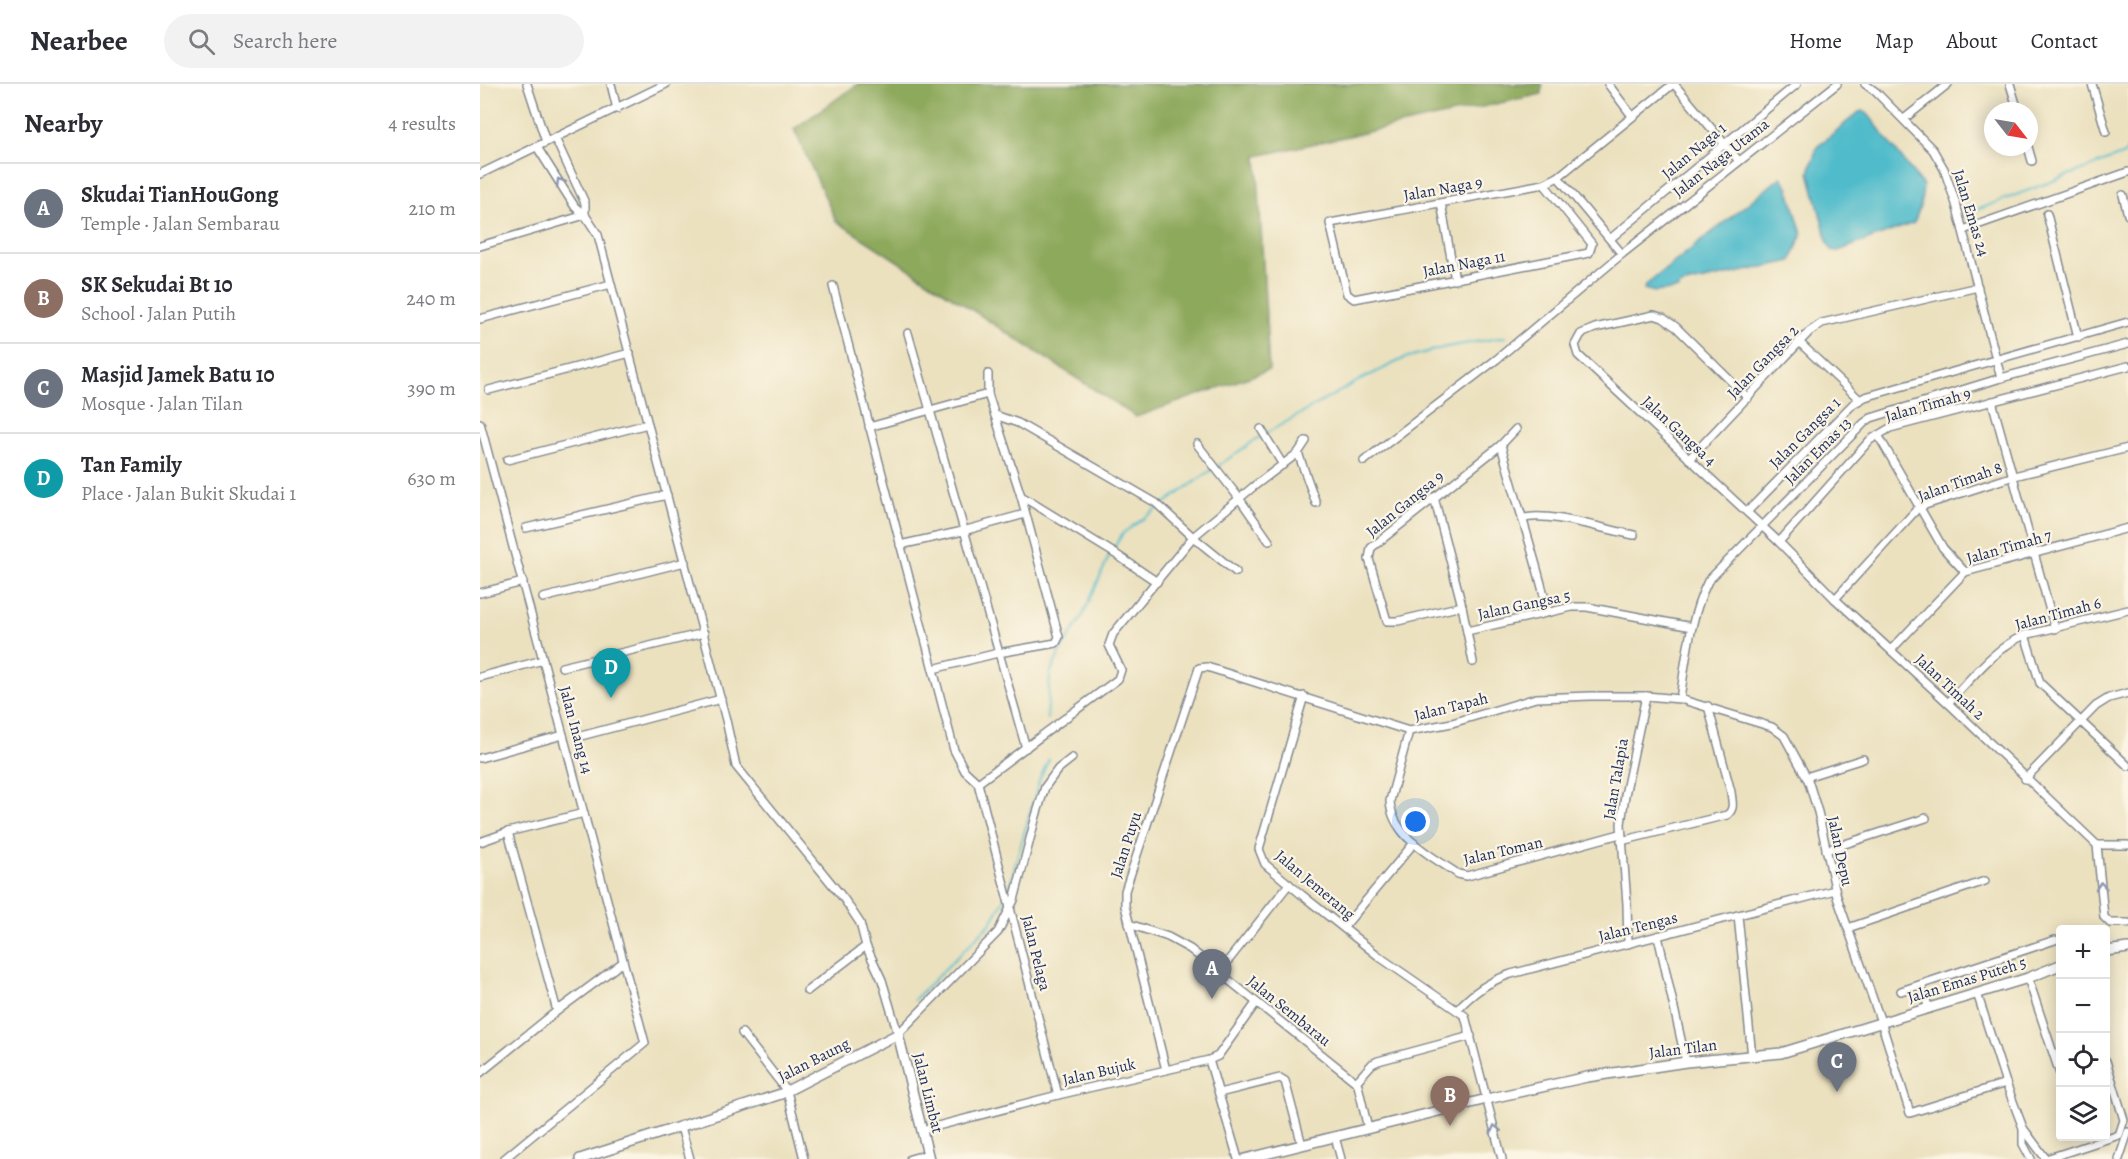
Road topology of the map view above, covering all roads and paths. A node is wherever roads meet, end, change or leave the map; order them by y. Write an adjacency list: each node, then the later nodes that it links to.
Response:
1 (527, 84): 18 (street)
2 (611, 84): 13 (street)
3 (666, 84): 13 (street)
4 (1608, 84): 14 (street)
5 (1673, 84): 14 (street, Jalan Naga 9); 19 (street)
6 (1797, 84): 19 (street, Jalan Naga 1)
7 (1837, 84): 22 (street, Jalan Naga Utama)
8 (1865, 84): 15 (street, Jalan Emas 24)
9 (1948, 84): 15 (street)
10 (2010, 84): 12 (street)
11 (2092, 84): 16 (street)
12 (2015, 102)
13 (617, 109): 17 (street)
14 (1632, 116): 26 (street, Jalan Naga 9)
15 (1904, 119): 33 (street, Jalan Emas 24)
16 (2106, 132)
17 (555, 138): 18 (street); 31 (street)
18 (546, 142): 20 (street)
19 (1723, 144): 22 (street); 34 (street, Jalan Naga 1)
20 (537, 147): 25 (street); 31 (street, one-way to 20)
21 (2031, 156): 23 (street)
22 (1739, 161): 36 (street, Jalan Naga Utama)
23 (2032, 161)
24 (2128, 172): 33 (street)
25 (480, 174)
26 (1558, 177): 27 (street, Jalan Naga 9); 34 (street)
27 (1544, 184): 29 (street, Jalan Naga 9); 37 (street, Jalan Naga 11)
28 (2123, 195): 32 (street)
29 (1441, 203): 37 (street); 41 (street, Jalan Naga 9)
30 (2047, 214): 45 (street)
31 (585, 215): 35 (street); 38 (street)
32 (2128, 215)
33 (1963, 230): 40 (street, Jalan Emas 24)
34 (1610, 239): 36 (street)
35 (480, 246)
36 (1622, 254): 74 (street, Jalan Naga Utama)
37 (1455, 280): 41 (street, Jalan Naga 11)
38 (611, 284): 42 (street); 48 (street)
39 (833, 286): 62 (street)
40 (1978, 287): 46 (street, Jalan Gangsa 2); 49 (street, Jalan Emas 24)
41 (1350, 298)
42 (480, 319)
43 (2128, 322): 45 (street, Jalan Gangsa 1)
44 (908, 333): 58 (street)
45 (2078, 337): 49 (street, Jalan Gangsa 1)
46 (1799, 342): 55 (street, Jalan Gangsa 2); 56 (street)
47 (2128, 344): 52 (street, Jalan Emas 13)
48 (630, 353): 53 (street); 61 (street)
49 (1997, 360): 52 (street, Jalan Emas 24); 56 (street, Jalan Gangsa 1)
50 (2128, 366): 57 (street, Jalan Timah 9)
51 (988, 374): 54 (street)
52 (2001, 378): 86 (street, Jalan Emas 13)
53 (489, 390)
54 (988, 394): 58 (street); 59 (street)
55 (1748, 398): 72 (street, Jalan Gangsa 2); 72 (street, Jalan Gangsa 4)
56 (1860, 400): 83 (street, Jalan Gangsa 1)
57 (1992, 402): 65 (street, Jalan Timah 9); 76 (street)
58 (930, 408): 62 (street); 89 (street)
59 (995, 415): 78 (street); 91 (street)
60 (480, 423): 67 (street, Jalan Inang 14)
61 (648, 424): 73 (street); 77 (street)
62 (869, 427): 94 (street)
63 (1516, 429): 69 (street, Jalan Gangsa 9)
64 (1262, 430): 75 (street)
65 (1878, 435): 82 (street); 93 (street, Jalan Timah 9)
66 (1305, 441): 71 (street)
67 (482, 442): 99 (street, Jalan Inang 14)
68 (1197, 444): 80 (street)
69 (1501, 445): 79 (street, Jalan Gangsa 9); 85 (street)
70 (2128, 448): 76 (street, Jalan Timah 8)
71 (1298, 453): 75 (street); 81 (street)
72 (1689, 459): 83 (street, Jalan Gangsa 4)
73 (507, 460)
74 (1365, 461)
75 (1283, 465): 80 (street)
76 (2014, 476): 82 (street, Jalan Timah 8); 95 (street)
77 (667, 495): 87 (street); 96 (street)
78 (1021, 496): 84 (street); 100 (street)
79 (1434, 497): 104 (street); 104 (street, Jalan Gangsa 9)
80 (1239, 498): 91 (street); 92 (street)
81 (1316, 503)
82 (1919, 507): 98 (street); 103 (street, Jalan Timah 8)
83 (1747, 512): 86 (street, Jalan Gangsa 4)
84 (1025, 514): 89 (street); 113 (street)
85 (1522, 519): 90 (street); 106 (street)
86 (1762, 526): 93 (street, Jalan Timah 2); 107 (street, Jalan Emas 13)
87 (526, 528)
88 (2128, 528): 95 (street, Jalan Timah 7)
89 (963, 531): 94 (street); 113 (street)
90 (1634, 536)
91 (1193, 537): 97 (street); 100 (street)
92 (1269, 541)
93 (1779, 542): 103 (street, Jalan Timah 2)
94 (900, 545): 118 (street)
95 (2033, 554): 98 (street, Jalan Timah 7); 108 (street)
96 (685, 562): 102 (street); 110 (street)
97 (1236, 572)
98 (1965, 572): 112 (street, Jalan Timah 7)
99 (522, 582): 101 (street); 114 (street, Jalan Inang 14)
100 (1157, 582): 131 (street)
101 (480, 593)
102 (543, 598)
103 (1835, 599): 112 (street, Jalan Timah 2)
104 (1462, 606): 109 (street)
105 (2128, 610): 108 (street, Jalan Timah 6)
106 (1548, 612): 107 (street, Jalan Gangsa 5); 109 (street, Jalan Gangsa 5)
107 (1692, 627): 124 (street, Jalan Emas 13)
108 (2055, 629): 111 (street, Jalan Timah 6)
109 (1467, 631): 115 (street)
110 (704, 633): 116 (street); 123 (street)
111 (2025, 635): 125 (street, Jalan Timah 6); 127 (street)
112 (1891, 650): 125 (street, Jalan Timah 2)
113 (998, 653): 118 (street); 131 (street)
114 (543, 660): 119 (street); 129 (street, Jalan Inang 14)
115 (1473, 662)
116 (562, 667)
117 (1199, 668): 121 (street, Jalan Tapah); 154 (street, Jalan Puyu)
118 (933, 669): 138 (street)
119 (480, 677)
120 (2128, 693): 127 (street)
121 (1304, 696): 128 (street, Jalan Tapah); 149 (street, Jalan Jemerang)
122 (1646, 696): 124 (street, Jalan Depu); 128 (street, Jalan Tapah); 142 (street, Jalan Talapia)
123 (721, 699): 130 (street); 160 (street)
124 (1680, 699): 126 (street, Jalan Depu)
125 (1948, 703): 137 (street, Jalan Timah 2)
126 (1708, 706): 136 (street, Jalan Depu); 142 (street, Jalan Talapia)
127 (2081, 722): 135 (street); 137 (street)
128 (1408, 731): 144 (street, Jalan Toman)
129 (563, 735): 132 (street); 139 (street, Jalan Inang 14)
130 (581, 736)
131 (1026, 748): 138 (street)
132 (480, 758)
133 (1072, 758): 151 (street, Jalan Pelaga)
134 (1863, 759): 136 (street)
135 (2128, 766)
136 (1806, 777): 147 (street, Jalan Depu)
137 (2025, 778): 146 (street, Jalan Timah 2)
138 (978, 783): 151 (street)
139 (584, 813): 141 (street); 163 (street, Jalan Inang 14)
140 (1926, 818): 147 (street)
141 (508, 832): 143 (street); 174 (street)
142 (1621, 837): 144 (street, Jalan Toman); 159 (street)
143 (480, 842)
144 (1414, 843): 155 (street)
145 (2128, 844): 146 (street)
146 (2097, 845): 153 (street, one-way to 146)
147 (1826, 849): 150 (street, Jalan Depu)
148 (1985, 881): 156 (street)
149 (1289, 884): 155 (street, Jalan Jemerang); 165 (street)
150 (1835, 890): 152 (street, Jalan Tengas); 156 (street, Jalan Depu)
151 (1011, 910): 177 (street, Jalan Baung); 190 (street, Jalan Pelaga)
152 (1738, 915): 157 (street, Jalan Tengas); 179 (street)
153 (2128, 923)
154 (1129, 924): 165 (street, Jalan Sembarau); 183 (street, Jalan Puyu)
155 (1344, 927): 173 (street, Jalan Jemerang)
156 (1848, 928): 175 (street, Jalan Depu)
157 (1658, 936): 159 (street, Jalan Tengas); 182 (street)
158 (2055, 940): 167 (street)
159 (1628, 944): 173 (street, Jalan Tengas)
160 (866, 946): 168 (street); 177 (street)
161 (2128, 948): 162 (street)
162 (2110, 950)
163 (623, 962): 174 (street); 200 (street, Jalan Inang 14)
164 (2056, 967): 166 (street, Jalan Emas Puteh 5)
165 (1220, 971): 171 (street, Jalan Sembarau)
166 (2028, 978): 170 (street, Jalan Emas Puteh 5); 180 (street)
167 (1921, 985): 169 (street); 172 (street)
168 (807, 991)
169 (1900, 991)
170 (1977, 993): 172 (street, Jalan Emas Puteh 5); 187 (street)
171 (1256, 1004): 181 (street); 186 (street, Jalan Sembarau)
172 (1929, 1009): 175 (street, Jalan Emas Puteh 5)
173 (1457, 1010): 178 (street)
174 (557, 1011): 184 (street)
175 (1881, 1022): 179 (street, Jalan Tilan); 187 (street, Jalan Depu)
176 (742, 1033): 188 (street)
177 (898, 1034): 188 (street, Jalan Baung); 195 (street, Jalan Limbat)
178 (1471, 1036): 186 (street); 191 (street)
179 (1752, 1057): 182 (street, Jalan Tilan)
180 (2056, 1059)
181 (1209, 1060): 183 (street, Jalan Bujuk); 189 (street)
182 (1686, 1062): 191 (street, Jalan Tilan)
183 (1166, 1070): 190 (street, Jalan Bujuk)
184 (480, 1073)
185 (2110, 1074): 210 (street)
186 (1356, 1082): 194 (street)
187 (2006, 1083): 193 (street)
188 (787, 1091): 192 (street, Jalan Baung); 203 (street)
189 (1219, 1092): 198 (street); 205 (street)
190 (1058, 1095): 195 (street, Jalan Bujuk)
191 (1487, 1099): 194 (street, Jalan Tilan); 208 (street, one-way to 191)
192 (681, 1127): 201 (street, Jalan Baung); 202 (street)
193 (2023, 1128): 209 (street); 210 (street)
194 (1368, 1129): 197 (street, Jalan Tilan)
195 (922, 1130): 199 (street, Jalan Limbat)
196 (2128, 1132): 211 (street)
197 (1335, 1137): 198 (street, Jalan Tilan); 207 (street)
198 (1302, 1145): 206 (street, Jalan Tilan)
199 (928, 1156): 204 (street)
200 (504, 1159)
201 (580, 1159)
202 (690, 1159)
203 (804, 1159)
204 (910, 1159)
205 (1238, 1159)
206 (1245, 1159)
207 (1341, 1159)
208 (1502, 1159)
209 (2031, 1159)
210 (2046, 1159)
211 (2119, 1159)

